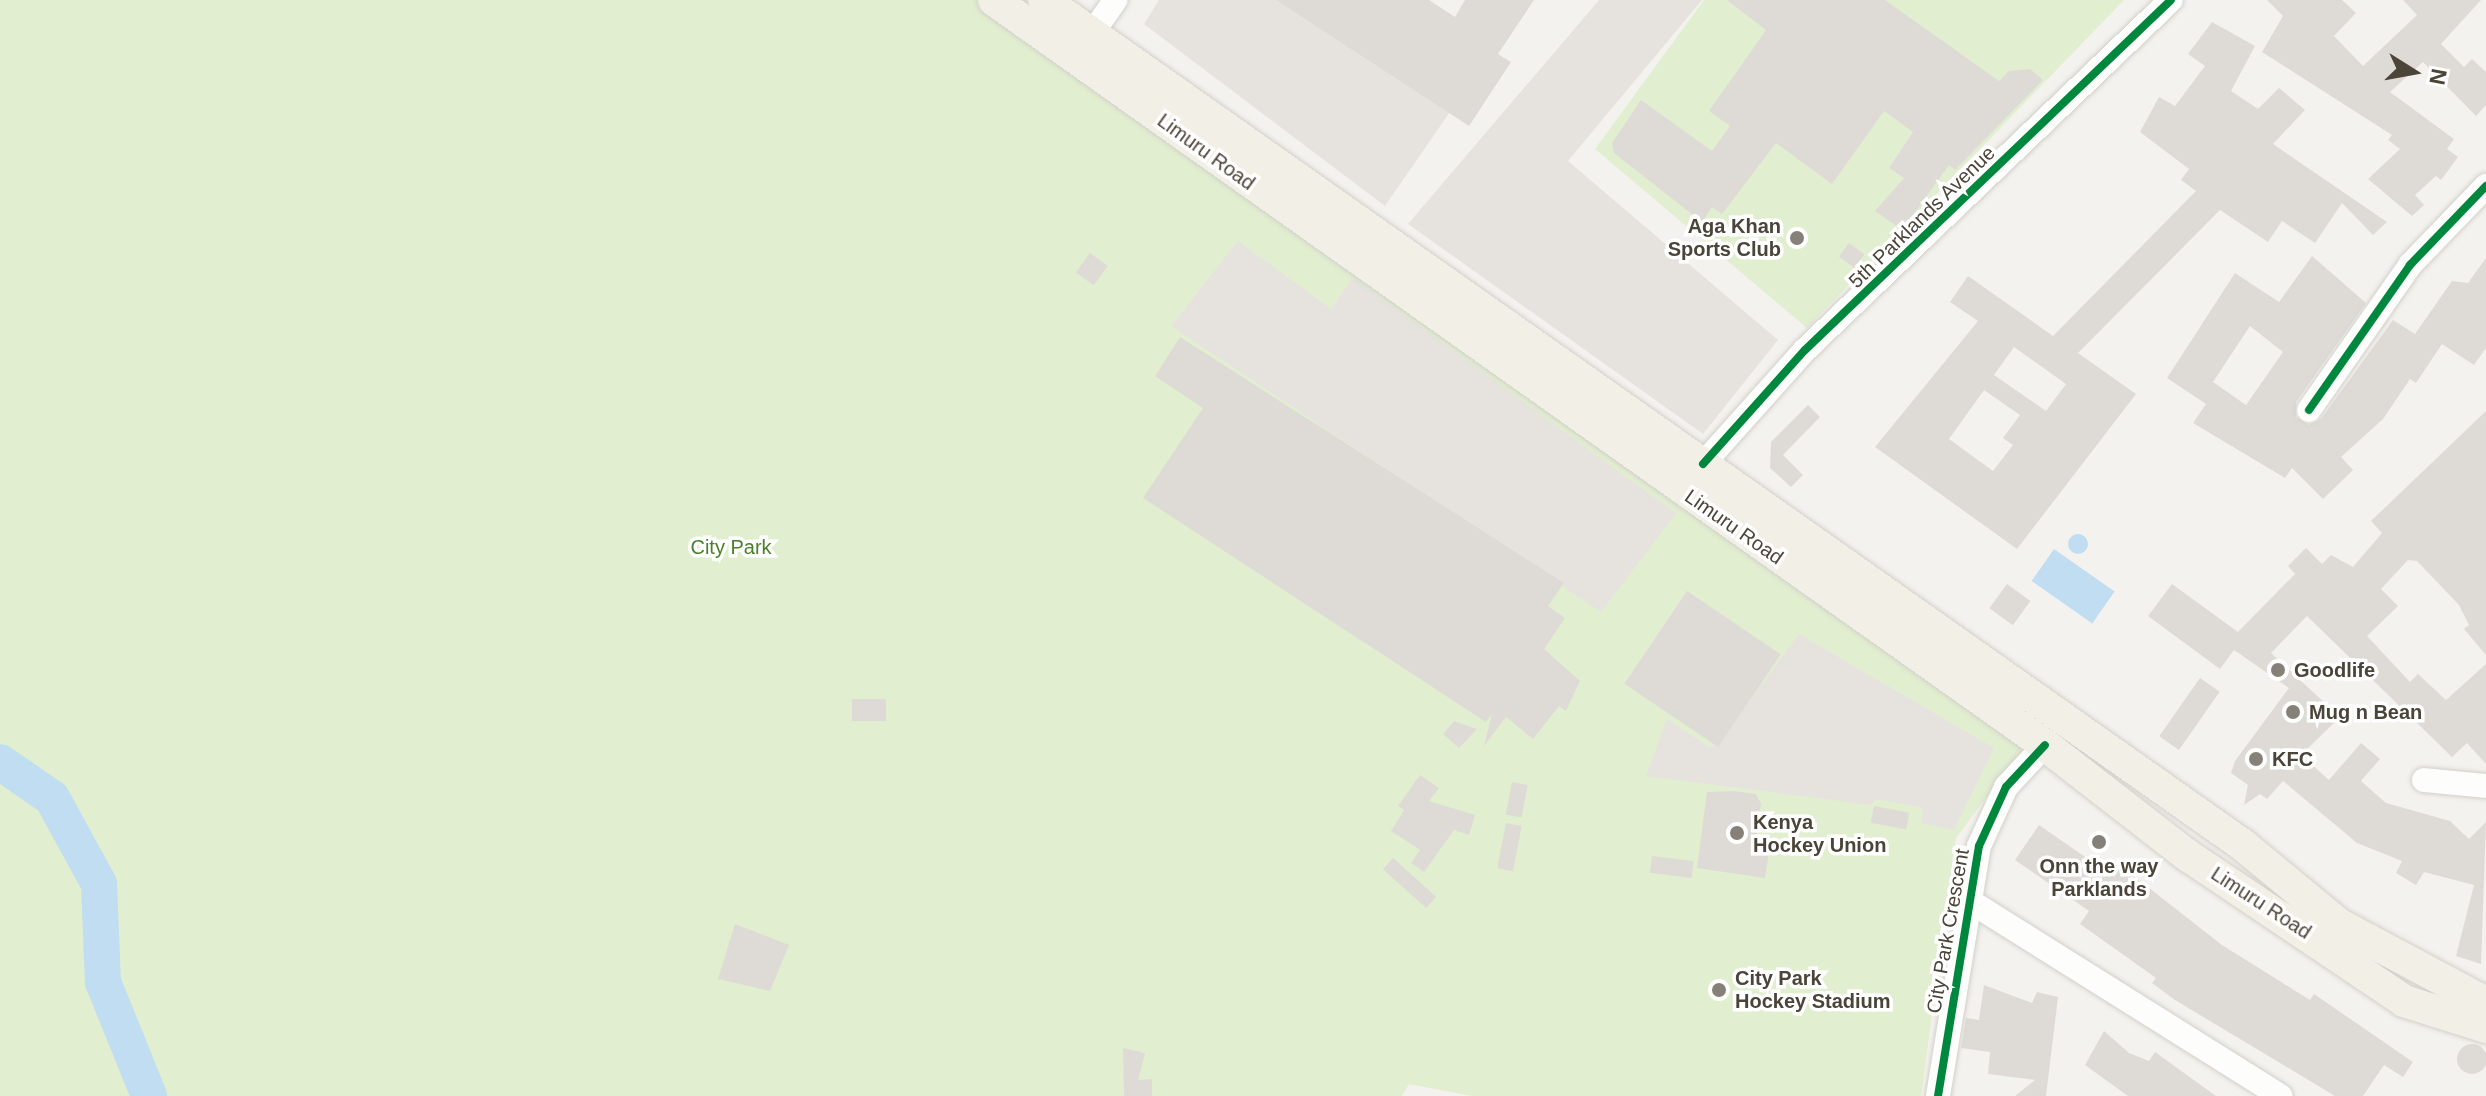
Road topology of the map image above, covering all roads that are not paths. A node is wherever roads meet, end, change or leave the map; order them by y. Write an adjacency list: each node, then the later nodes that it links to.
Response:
1 (994, 0): 5 (main road, Limuru Road)
2 (1044, 0): 5 (main road, Limuru Road)
3 (1115, 0): 5 (street)
4 (2171, 0): 8 (street, 5th Parklands Avenue)
5 (1083, 44): 8 (main road, Limuru Road); 9 (main road, Limuru Road)
6 (2486, 186): 7 (street)
7 (2309, 410)
8 (1703, 464): 13 (main road, Limuru Road)
9 (2045, 745): 12 (street, City Park Crescent); 14 (main road, Limuru Road)
10 (2424, 780): 11 (street)
11 (2486, 786)
12 (1968, 900): 15 (street, City Park Crescent); 16 (street, City Park Crescent)
13 (2486, 1003)
14 (2486, 1027)
15 (1938, 1096)
16 (2281, 1096)

